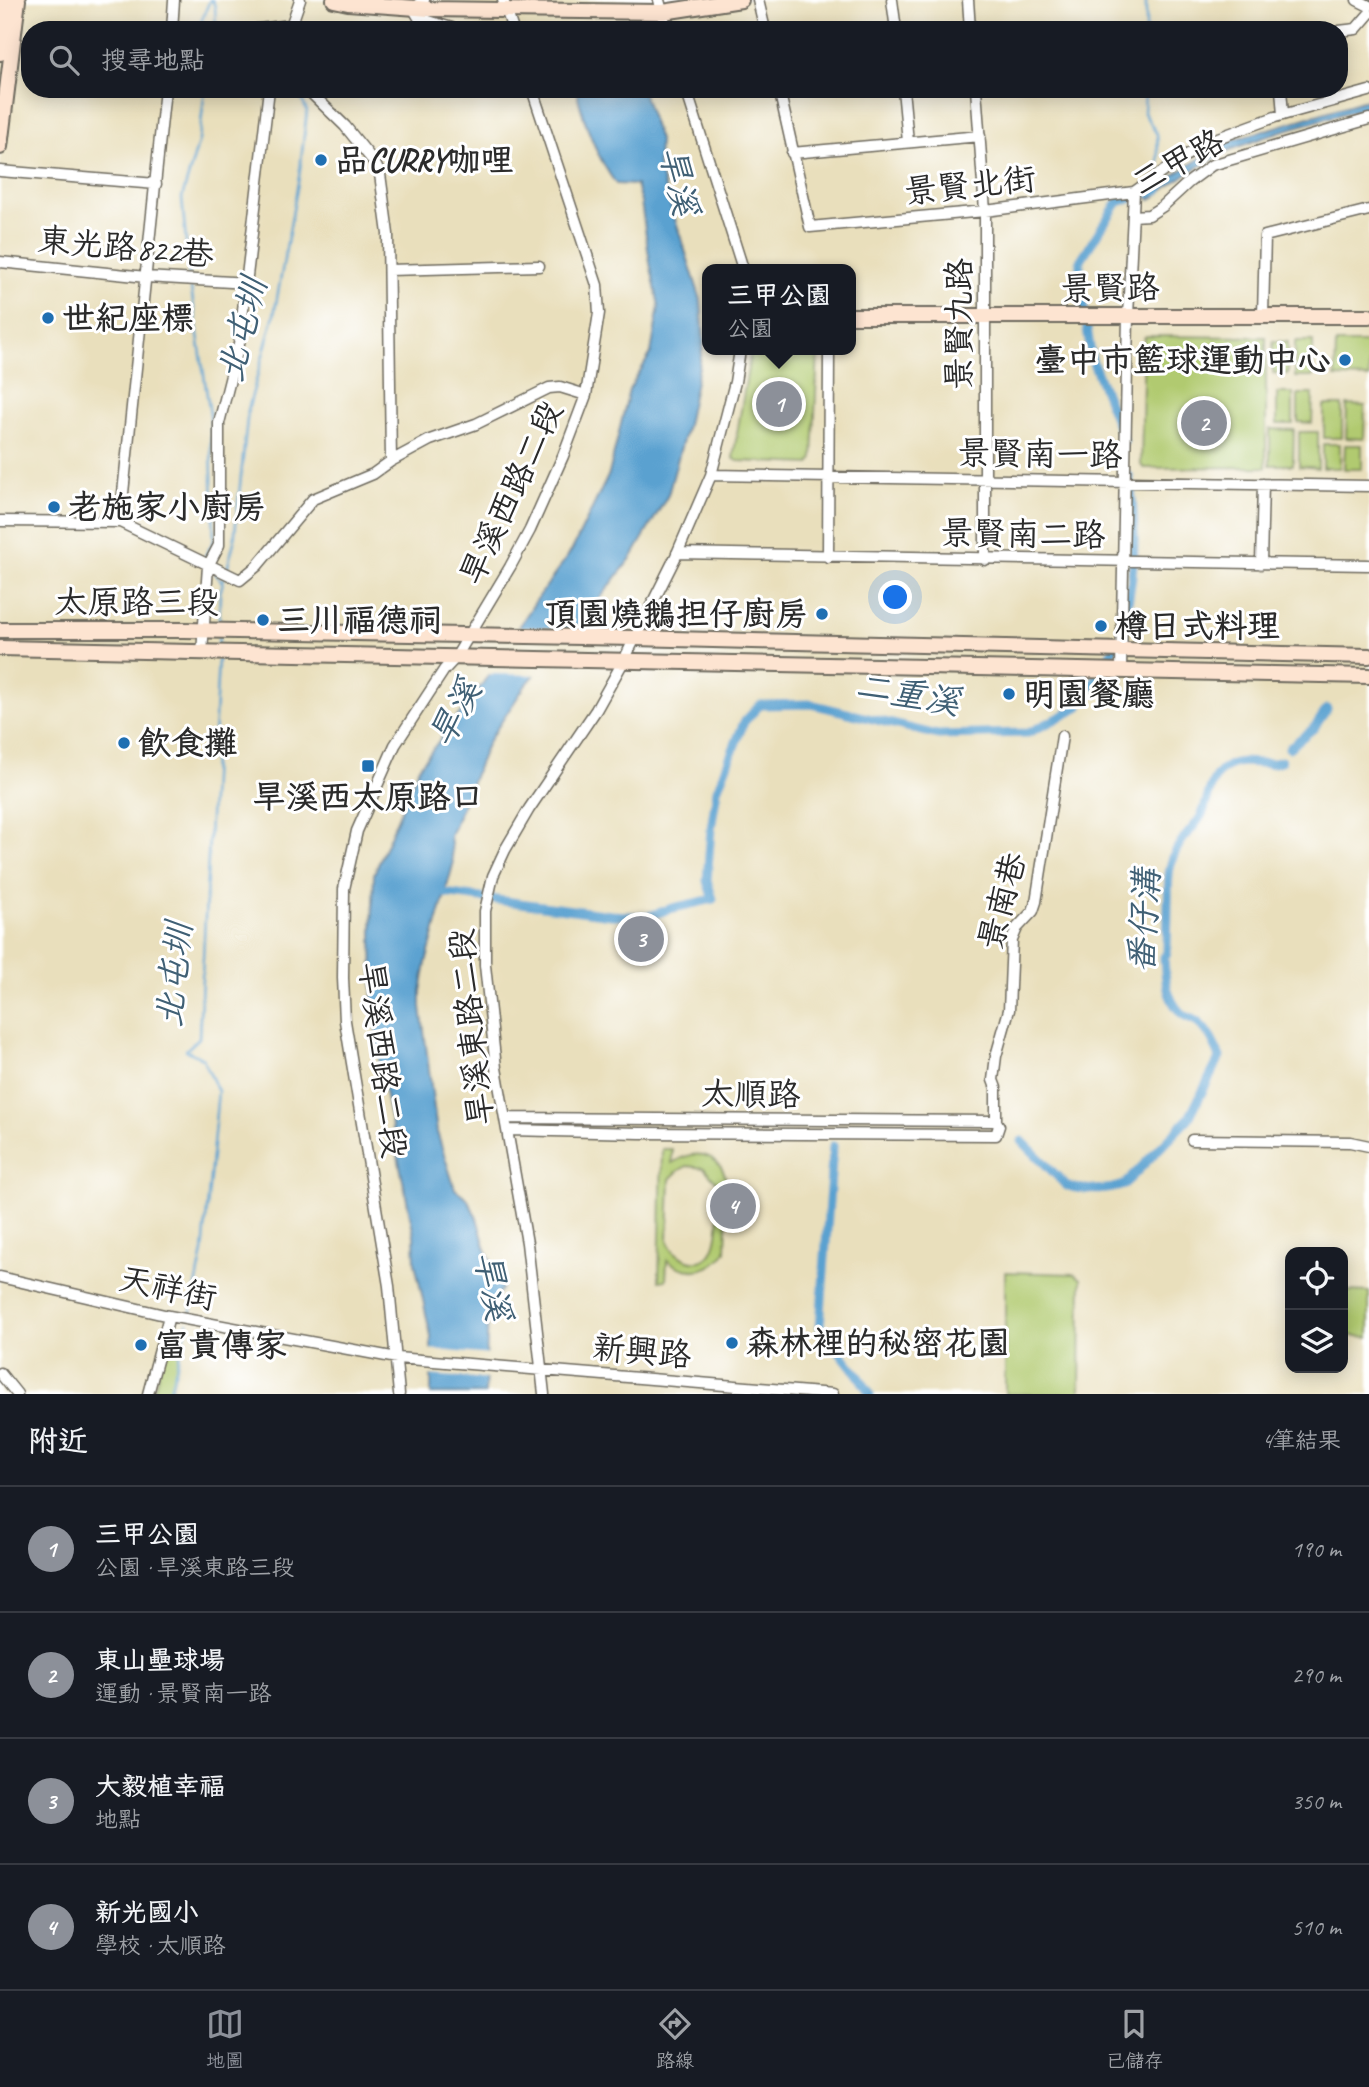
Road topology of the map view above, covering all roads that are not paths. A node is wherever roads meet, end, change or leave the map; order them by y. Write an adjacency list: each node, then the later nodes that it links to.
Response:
1 (6, 0): 21 (main road)
2 (18, 0): 38 (main road)
3 (174, 0): 14 (street)
4 (300, 0): 15 (street)
5 (334, 0): 10 (main road)
6 (741, 0): 12 (main road)
7 (758, 0): 17 (street)
8 (892, 0): 18 (street)
9 (968, 0): 19 (street)
10 (418, 4): 11 (main road); 16 (street)
11 (505, 5): 12 (main road)
12 (661, 6)
13 (1369, 14): 20 (street)
14 (173, 21)
15 (292, 21)
16 (429, 21)
17 (763, 21)
18 (895, 21)
19 (970, 21)
20 (1348, 30)
21 (0, 53)
22 (1369, 91): 23 (street)
23 (1348, 97)
24 (164, 98): 41 (street)
25 (268, 98): 51 (street)
26 (316, 98): 49 (street)
27 (535, 98): 59 (street, 旱溪西路二段)
28 (689, 98): 47 (street)
29 (781, 98): 39 (street)
30 (904, 98): 37 (street)
31 (977, 98): 36 (street, 景賢九路)
32 (1282, 98): 34 (street)
33 (1344, 98): 34 (street)
34 (1283, 115): 42 (street)
35 (1369, 119): 45 (street, 三甲路)
36 (980, 136): 37 (street); 44 (street, 景賢九路)
37 (908, 142): 39 (street)
38 (0, 147)
39 (792, 153): 44 (street, 景賢北街)
40 (0, 171): 41 (street)
41 (156, 184): 50 (street)
42 (1134, 192): 44 (street, 景賢北街); 45 (street)
43 (1369, 210): 52 (street)
44 (985, 211): 56 (street, 景賢九路)
45 (1133, 216): 54 (street)
46 (0, 262): 50 (street, 東光路822巷)
47 (741, 264)
48 (539, 266): 49 (street)
49 (389, 270): 60 (street)
50 (146, 277): 51 (street, 東光路822巷); 68 (street)
51 (248, 283): 75 (street)
52 (1263, 315): 54 (main road, 景賢路); 55 (main road, 景賢路)
53 (856, 316): 56 (main road, 景賢路)
54 (1128, 316): 56 (main road, 景賢路); 64 (street)
55 (1369, 316)
56 (986, 318): 63 (street, 景賢九路)
57 (739, 355): 61 (street, 旱溪東路二段)
58 (829, 355): 62 (street)
59 (586, 395): 60 (street); 78 (street, 旱溪西路二段)
60 (391, 461): 75 (street)
61 (710, 475): 62 (street, 景賢南一路); 69 (street, 旱溪東路二段)
62 (828, 477): 63 (street, 景賢南一路); 70 (street)
63 (985, 479): 64 (street, 景賢南一路); 71 (street, 景賢九路)
64 (1125, 481): 65 (street, 景賢南一路); 72 (street)
65 (1263, 484): 66 (street, 景賢南一路); 73 (street)
66 (1369, 486)
67 (0, 521): 68 (street)
68 (120, 522): 75 (street)
69 (677, 553): 70 (street, 景賢南二路); 80 (street, 旱溪東路二段)
70 (828, 557): 71 (street, 景賢南二路)
71 (985, 560): 72 (street, 景賢南二路)
72 (1122, 562): 73 (street, 景賢南二路); 81 (street)
73 (1261, 564): 74 (street, 景賢南二路)
74 (1369, 565)
75 (208, 566): 77 (street)
76 (0, 630): 77 (main road, 太原路三段)
77 (203, 630): 78 (main road, 太原路三段); 82 (street)
78 (468, 637): 80 (main road, 太原路三段); 84 (street, 旱溪西路二段)
79 (0, 648): 82 (main road, 太原路三段)
80 (624, 650): 81 (main road); 84 (main road, 太原路三段); 85 (main road); 88 (street, 旱溪東路二段)
81 (1121, 650): 83 (main road); 85 (street)
82 (202, 653): 84 (main road, 太原路三段)
83 (1369, 656)
84 (463, 657): 98 (street, 旱溪西路二段)
85 (1121, 670): 86 (main road)
86 (1369, 676)
87 (1062, 736): 90 (street, 景南巷)
88 (506, 1118): 89 (street, 太順路); 91 (street, 旱溪東路二段)
89 (834, 1121): 90 (street, 太順路); 92 (street)
90 (996, 1121): 93 (street, 景南巷)
91 (508, 1130): 92 (street, 太順路); 100 (street, 旱溪東路二段)
92 (846, 1134): 93 (street, 太順路)
93 (996, 1135)
94 (1192, 1140): 95 (street)
95 (1369, 1146)
96 (0, 1277): 97 (street, 天祥街)
97 (169, 1316): 98 (street, 天祥街); 104 (street)
98 (397, 1358): 99 (street, 天祥街); 105 (street, 旱溪西路二段)
99 (409, 1359): 100 (street, 新興路)
100 (542, 1369): 102 (street, 新興路); 106 (street, 旱溪東路二段)
101 (0, 1373): 103 (street)
102 (743, 1390): 107 (street, 新興路)
103 (16, 1394)
104 (148, 1394)
105 (398, 1394)
106 (544, 1394)
107 (833, 1394)

